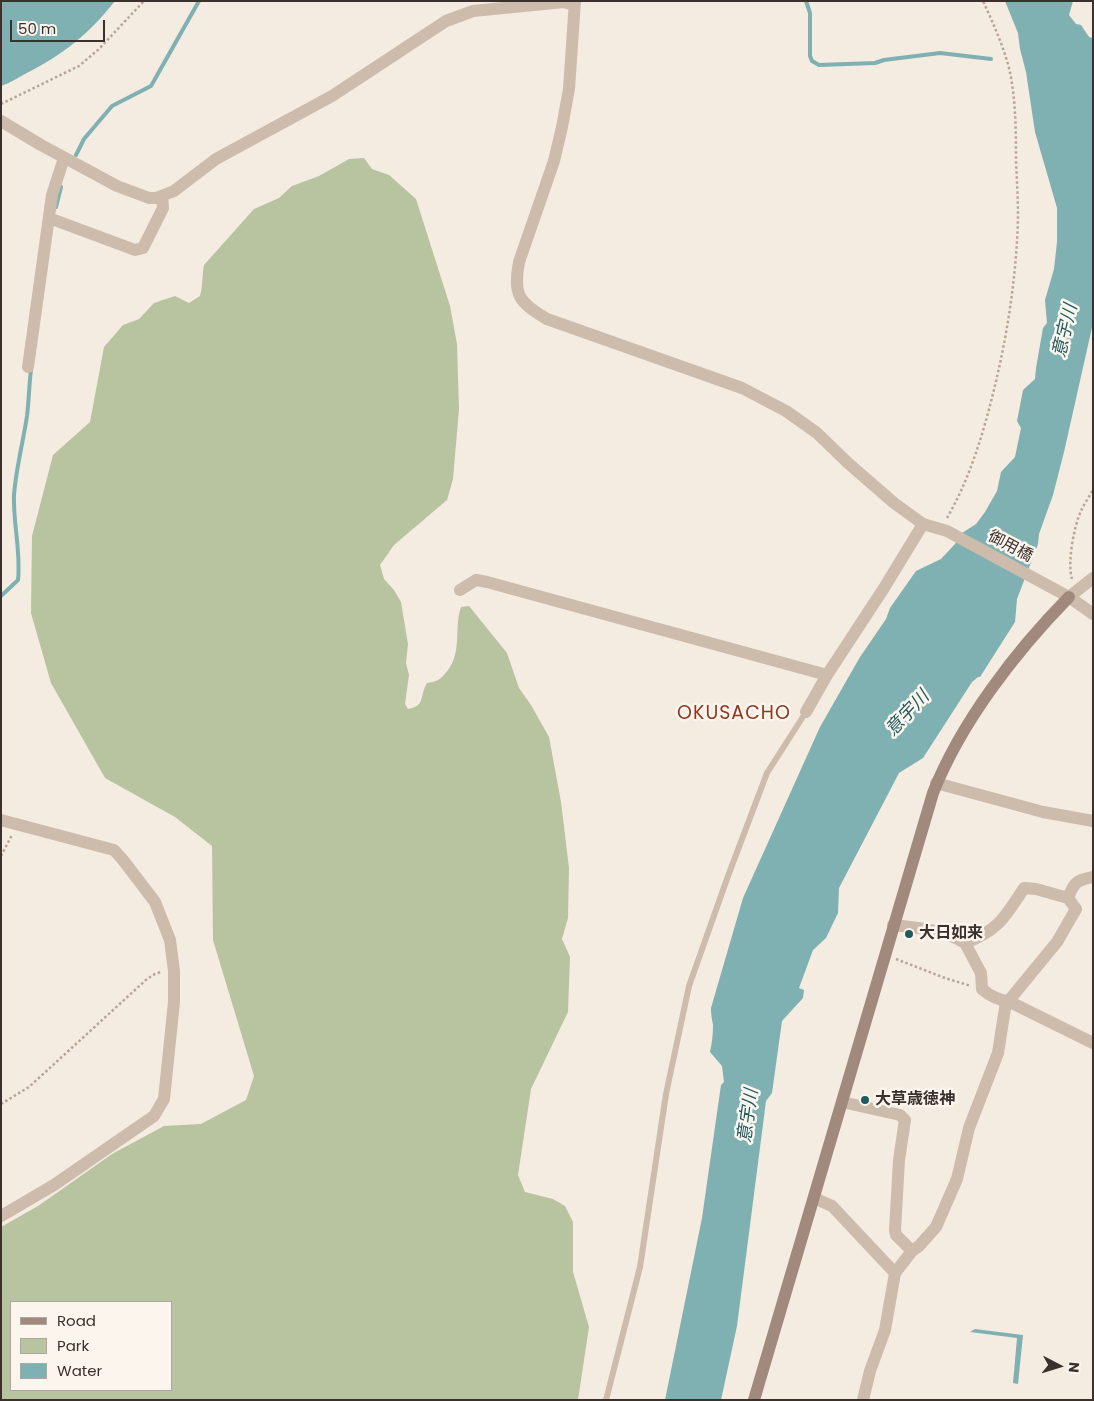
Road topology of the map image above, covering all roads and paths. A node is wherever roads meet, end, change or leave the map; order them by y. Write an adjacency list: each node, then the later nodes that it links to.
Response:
1 (144, 1): 4 (path)
2 (983, 1): 12 (path)
3 (574, 3): 7 (street); 11 (street, 御用橋)
4 (1, 104)
5 (1, 121): 6 (street)
6 (64, 158): 7 (street); 8 (street)
7 (162, 196): 8 (street)
8 (53, 220): 9 (street)
9 (28, 367)
10 (1093, 490): 15 (path)
11 (923, 524): 12 (street, 御用橋); 17 (street)
12 (944, 530): 15 (street, 御用橋)
13 (1093, 578): 15 (street)
14 (460, 590): 17 (street)
15 (1068, 592): 16 (street, 御用橋); 19 (street)
16 (1093, 614)
17 (827, 675): 18 (street)
18 (806, 712): 39 (lane)
19 (936, 783): 21 (street); 26 (street)
20 (1, 820): 22 (street)
21 (1093, 821)
22 (16, 825): 23 (path); 29 (street)
23 (1, 856)
24 (1093, 877): 25 (street)
25 (1068, 898): 27 (street); 31 (street)
26 (893, 925): 27 (street); 28 (street)
27 (965, 943): 30 (street)
28 (885, 954): 30 (path); 33 (street)
29 (174, 971): 34 (path); 36 (street)
30 (982, 989): 31 (street)
31 (1006, 1002): 32 (street); 37 (street)
32 (1093, 1043)
33 (842, 1102): 35 (street); 37 (street)
34 (1, 1104)
35 (814, 1198): 38 (street); 40 (street)
36 (1, 1216)
37 (912, 1252): 38 (street)
38 (895, 1273): 41 (street)
39 (606, 1400)
40 (754, 1400)
41 (863, 1400)

